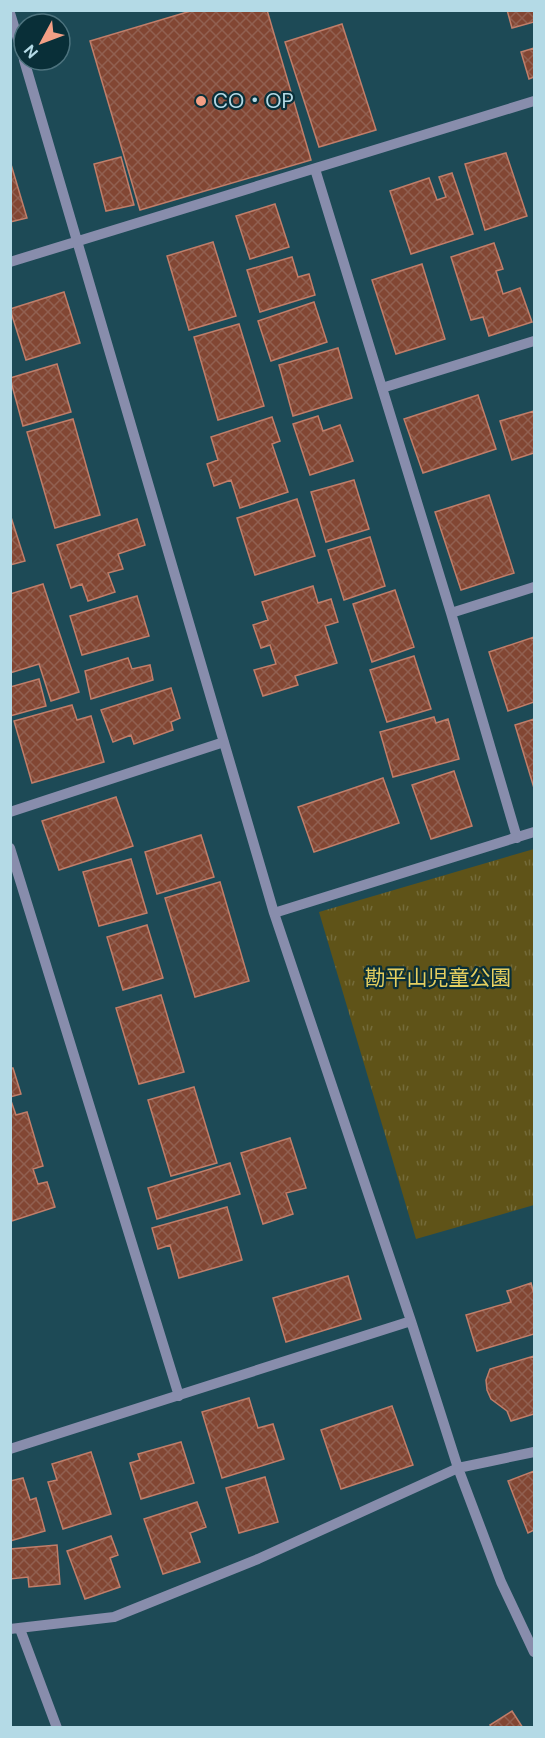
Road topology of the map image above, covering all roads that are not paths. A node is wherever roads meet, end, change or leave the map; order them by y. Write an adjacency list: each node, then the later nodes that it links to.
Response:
1 (28, 72): 4 (street)
2 (534, 101): 3 (street)
3 (315, 169): 4 (street); 7 (street)
4 (78, 241): 5 (street); 10 (street)
5 (10, 262)
6 (534, 341): 7 (street)
7 (382, 388): 9 (street)
8 (534, 587): 9 (street)
9 (451, 613): 13 (street)
10 (224, 742): 11 (street); 15 (street)
11 (10, 812)
12 (534, 832): 13 (street)
13 (517, 838): 15 (street)
14 (10, 848): 17 (street)
15 (274, 913): 16 (street)
16 (411, 1321): 17 (street); 20 (street)
17 (180, 1396): 18 (street)
18 (10, 1449)
19 (534, 1452): 20 (street)
20 (458, 1468): 21 (street); 22 (street)
21 (16, 1629): 23 (street)
22 (534, 1652)
23 (57, 1728)

